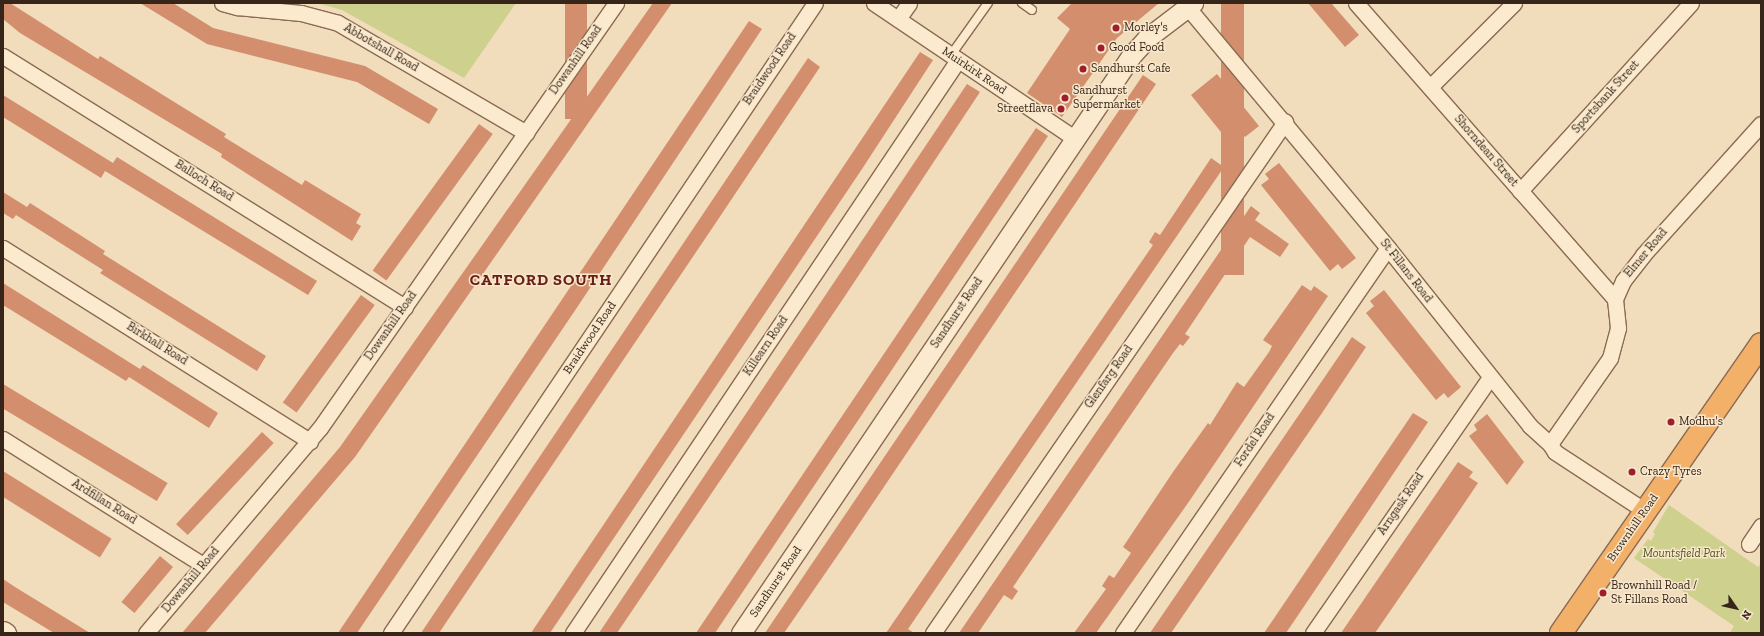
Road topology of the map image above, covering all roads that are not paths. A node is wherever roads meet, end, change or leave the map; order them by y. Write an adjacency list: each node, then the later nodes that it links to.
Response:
1 (222, 3): 19 (street, Abbotshall Road)
2 (616, 3): 19 (street, Dowanhill Road)
3 (815, 3): 38 (street, Braidwood Road)
4 (874, 3): 13 (street, Muirkirk Road)
5 (909, 3): 13 (street)
6 (988, 3): 15 (lane)
7 (1022, 3): 12 (lane)
8 (1356, 3): 16 (street, Shorndean Street)
9 (1514, 3): 16 (street)
10 (1691, 3): 21 (street, Sportsbank Street)
11 (1188, 4): 17 (street, St Fillans Road); 20 (street, Sandhurst Road)
12 (1032, 10)
13 (898, 19): 15 (street, Muirkirk Road)
14 (3, 56): 25 (street, Balloch Road)
15 (955, 57): 20 (street, Muirkirk Road); 39 (street, Killearn Road)
16 (1430, 87): 21 (street, Shorndean Street)
17 (1285, 122): 23 (street, St Fillans Road); 41 (street, Glenfarg Road)
18 (1761, 124): 24 (street, Elmer Road)
19 (526, 133): 25 (street, Dowanhill Road)
20 (1074, 138): 40 (street, Sandhurst Road)
21 (1520, 191): 24 (street, Shorndean Street)
22 (3, 248): 29 (street, Birkhall Road)
23 (1388, 248): 27 (street, St Fillans Road); 42 (street, Fordel Road)
24 (1615, 300): 30 (street, Elmer Road)
25 (405, 307): 29 (street, Dowanhill Road)
26 (1761, 344): 31 (highway, Brownhill Road)
27 (1490, 377): 30 (street, St Fillans Road); 43 (street, Arngask Road)
28 (3, 439): 34 (street, Ardfillan Road)
29 (310, 441): 34 (street, Dowanhill Road)
30 (1550, 444): 31 (street, St Fillans Road)
31 (1645, 511): 44 (highway, Brownhill Road)
32 (1761, 526): 33 (street)
33 (1748, 544)
34 (204, 565): 37 (street, Dowanhill Road)
35 (3, 631): 36 (street)
36 (6, 633)
37 (146, 633)
38 (391, 633)
39 (573, 633)
40 (741, 633)
41 (933, 633)
42 (1123, 633)
43 (1313, 633)
44 (1561, 633)

